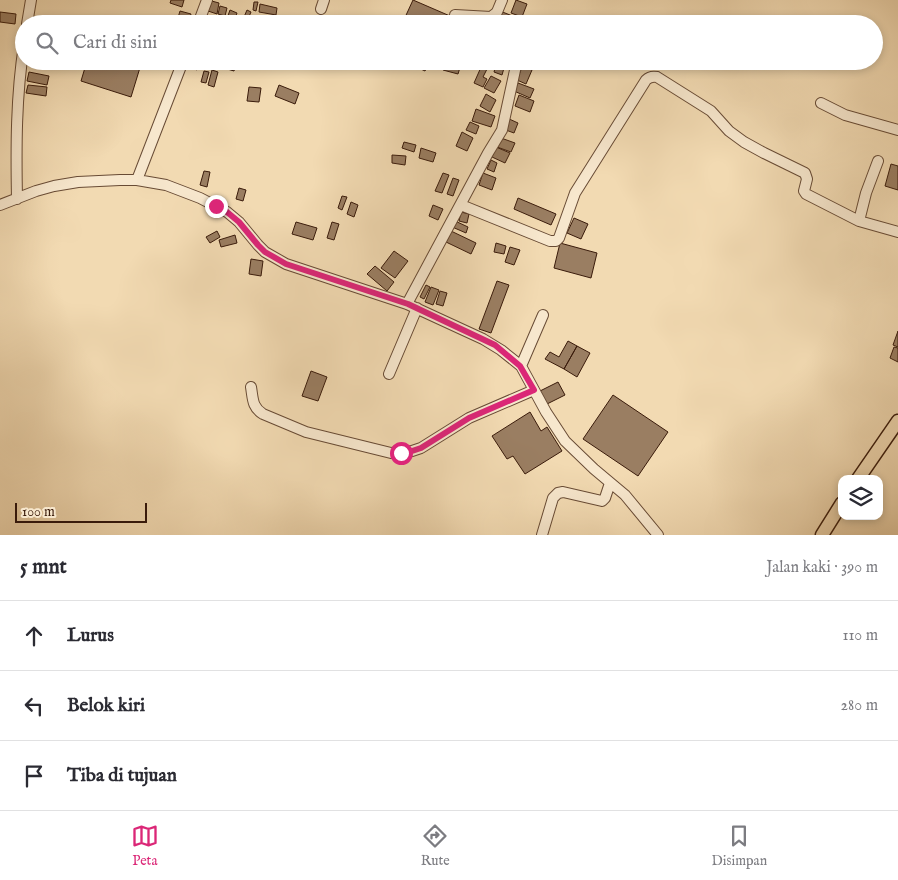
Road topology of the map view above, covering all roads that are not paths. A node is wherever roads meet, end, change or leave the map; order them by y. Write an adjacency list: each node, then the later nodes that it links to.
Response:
1 (31, 0): 5 (street)
2 (207, 0): 6 (street)
3 (502, 0): 8 (street)
4 (455, 14): 7 (street)
5 (28, 15)
6 (201, 15)
7 (464, 15)
8 (497, 15)
9 (21, 70): 16 (street)
10 (180, 70): 15 (street)
11 (515, 70): 17 (street)
12 (821, 103): 13 (street)
13 (898, 130)
14 (878, 161): 19 (street)
15 (138, 180): 16 (street); 21 (street)
16 (17, 199): 18 (street)
17 (461, 205): 19 (street); 21 (street)
18 (0, 206)
19 (859, 221): 20 (street)
20 (898, 232)
21 (412, 306): 23 (street); 24 (street)
22 (543, 315): 23 (street)
23 (520, 366): 26 (street)
24 (389, 374)
25 (251, 387): 26 (street)
26 (534, 390): 31 (street)
27 (898, 421): 29 (main road)
28 (898, 426): 30 (main road)
29 (863, 475)
30 (863, 475)
31 (610, 483): 34 (street); 35 (street)
32 (838, 511): 36 (main road)
33 (838, 515): 36 (main road)
34 (542, 535)
35 (658, 535)
36 (824, 535)

